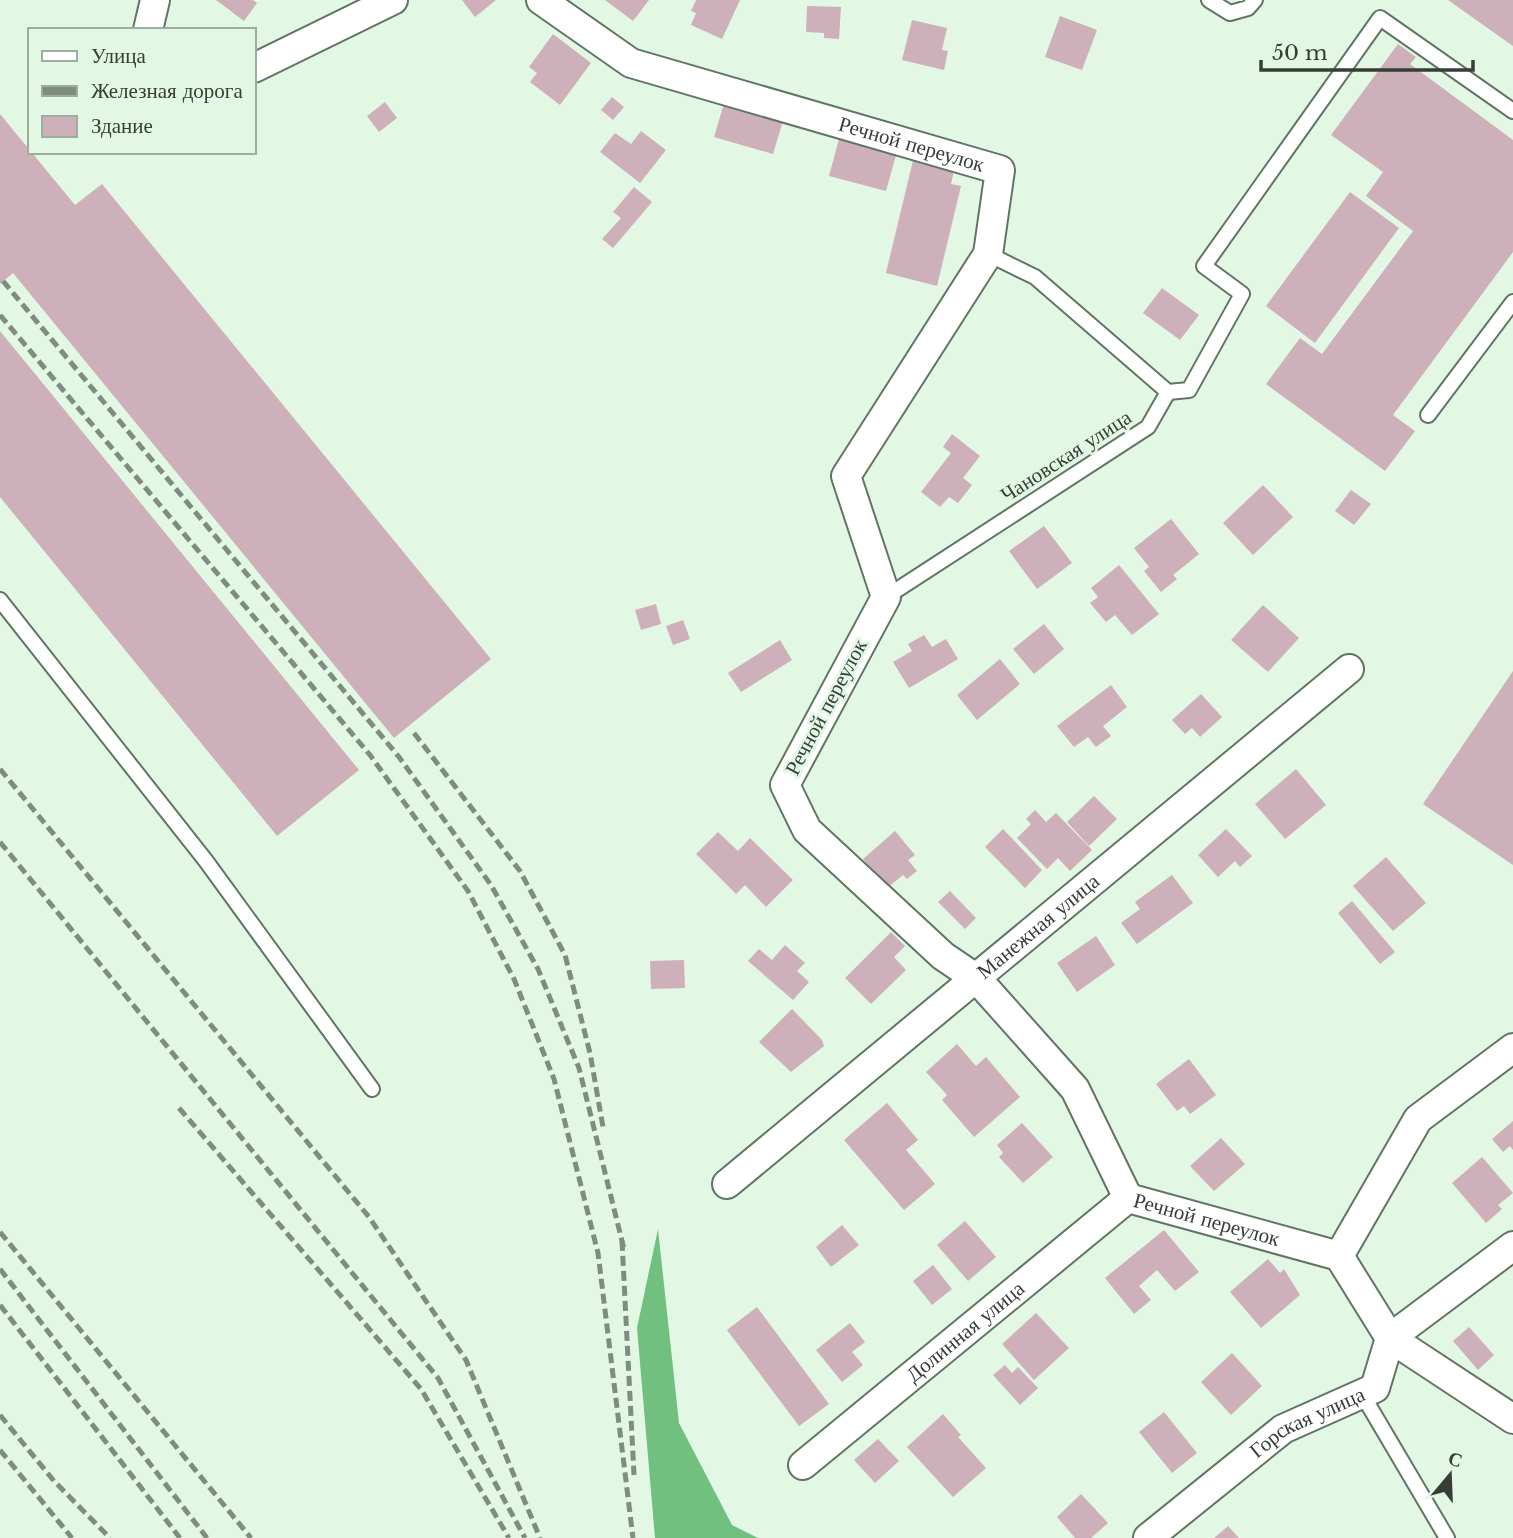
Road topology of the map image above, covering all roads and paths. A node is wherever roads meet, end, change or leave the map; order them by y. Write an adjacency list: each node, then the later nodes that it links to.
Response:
1 (155, 0): 6 (street)
2 (393, 0): 7 (street)
3 (541, 0): 9 (street, Речной переулок)
4 (1209, 0): 5 (lane)
5 (1255, 0)
6 (148, 28)
7 (256, 67)
8 (1513, 111): 11 (lane)
9 (988, 254): 11 (lane); 13 (street, Речной переулок)
10 (1513, 302): 12 (lane)
11 (1168, 392): 13 (lane, Чановская улица)
12 (1428, 415)
13 (886, 597): 16 (street, Речной переулок)
14 (0, 600): 18 (lane)
15 (1349, 668): 16 (street, Манежная улица)
16 (977, 979): 19 (street, Манежная улица); 20 (street, Речной переулок)
17 (1513, 1048): 22 (street)
18 (372, 1089)
19 (727, 1184)
20 (1128, 1198): 22 (street, Речной переулок); 26 (street, Долинная улица)
21 (1513, 1246): 23 (street)
22 (1339, 1256): 23 (street)
23 (1390, 1338): 24 (street, Горская улица); 25 (street)
24 (1362, 1394): 27 (street, Горская улица); 28 (lane)
25 (1513, 1419)
26 (803, 1465)
27 (1148, 1538)
28 (1447, 1538)

